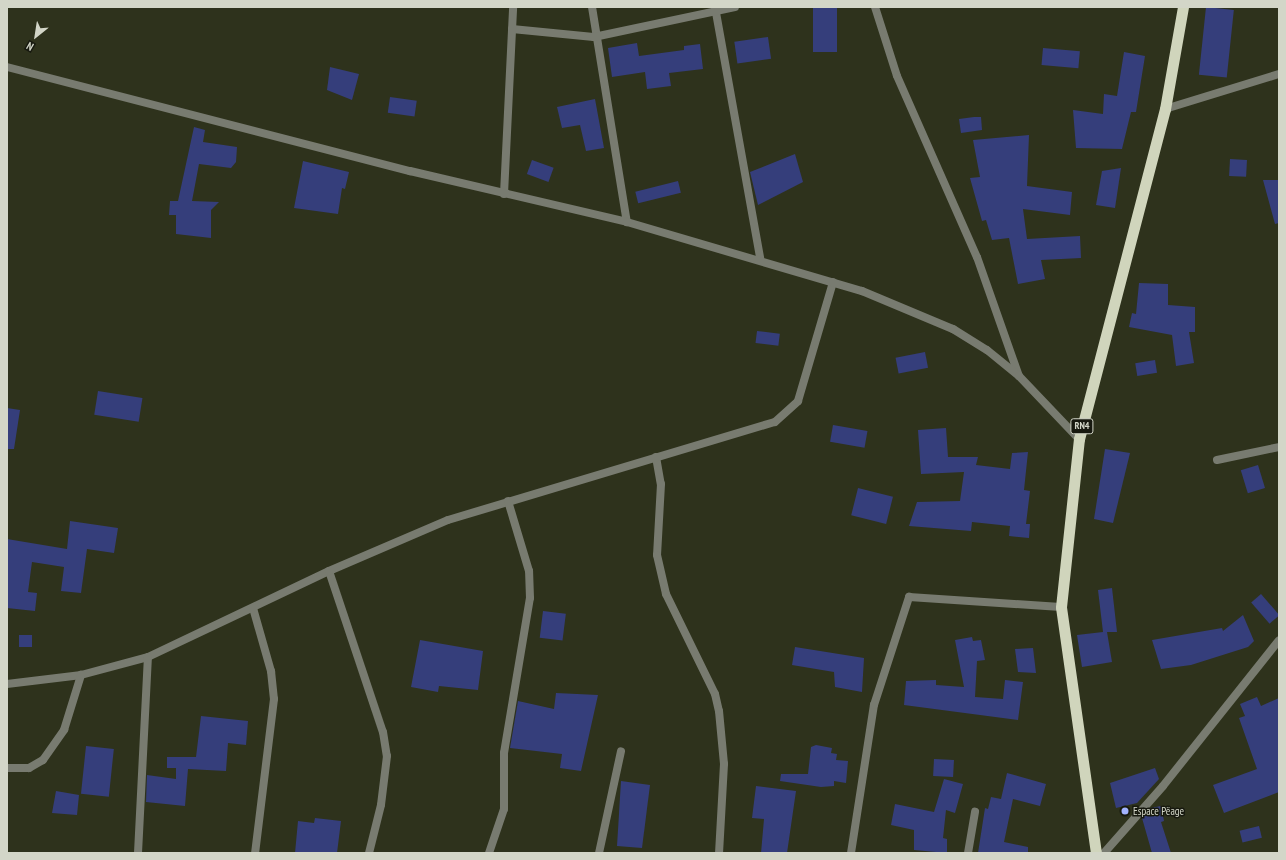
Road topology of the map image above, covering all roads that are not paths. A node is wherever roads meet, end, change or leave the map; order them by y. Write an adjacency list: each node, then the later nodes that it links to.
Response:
1 (513, 7): 7 (street)
2 (592, 7): 8 (street)
3 (735, 7): 6 (street)
4 (875, 7): 16 (street)
5 (1183, 7): 11 (highway, RN4)
6 (715, 9): 8 (street); 14 (street)
7 (512, 29): 8 (street); 12 (street)
8 (594, 37): 13 (street)
9 (7, 67): 12 (street)
10 (1279, 74): 11 (street)
11 (1165, 109): 17 (highway, RN4)
12 (504, 194): 13 (street)
13 (627, 222): 14 (street)
14 (760, 258): 15 (street)
15 (833, 282): 16 (street); 19 (street)
16 (1019, 376): 17 (street)
17 (1079, 439): 23 (highway, RN4)
18 (1279, 447): 20 (street)
19 (656, 457): 21 (street); 37 (street)
20 (1217, 460)
21 (508, 501): 22 (street); 35 (street)
22 (329, 571): 24 (street); 34 (street)
23 (1061, 607): 38 (street); 40 (highway, RN4)
24 (253, 608): 26 (street); 33 (street)
25 (1279, 640): 41 (street)
26 (148, 657): 27 (street); 32 (street)
27 (81, 675): 28 (street); 30 (street)
28 (7, 684)
29 (621, 751): 36 (street)
30 (7, 768)
31 (975, 812): 39 (street)
32 (138, 853)
33 (254, 853)
34 (368, 853)
35 (489, 853)
36 (599, 853)
37 (719, 853)
38 (851, 853)
39 (968, 853)
40 (1096, 853)
41 (1104, 853)

